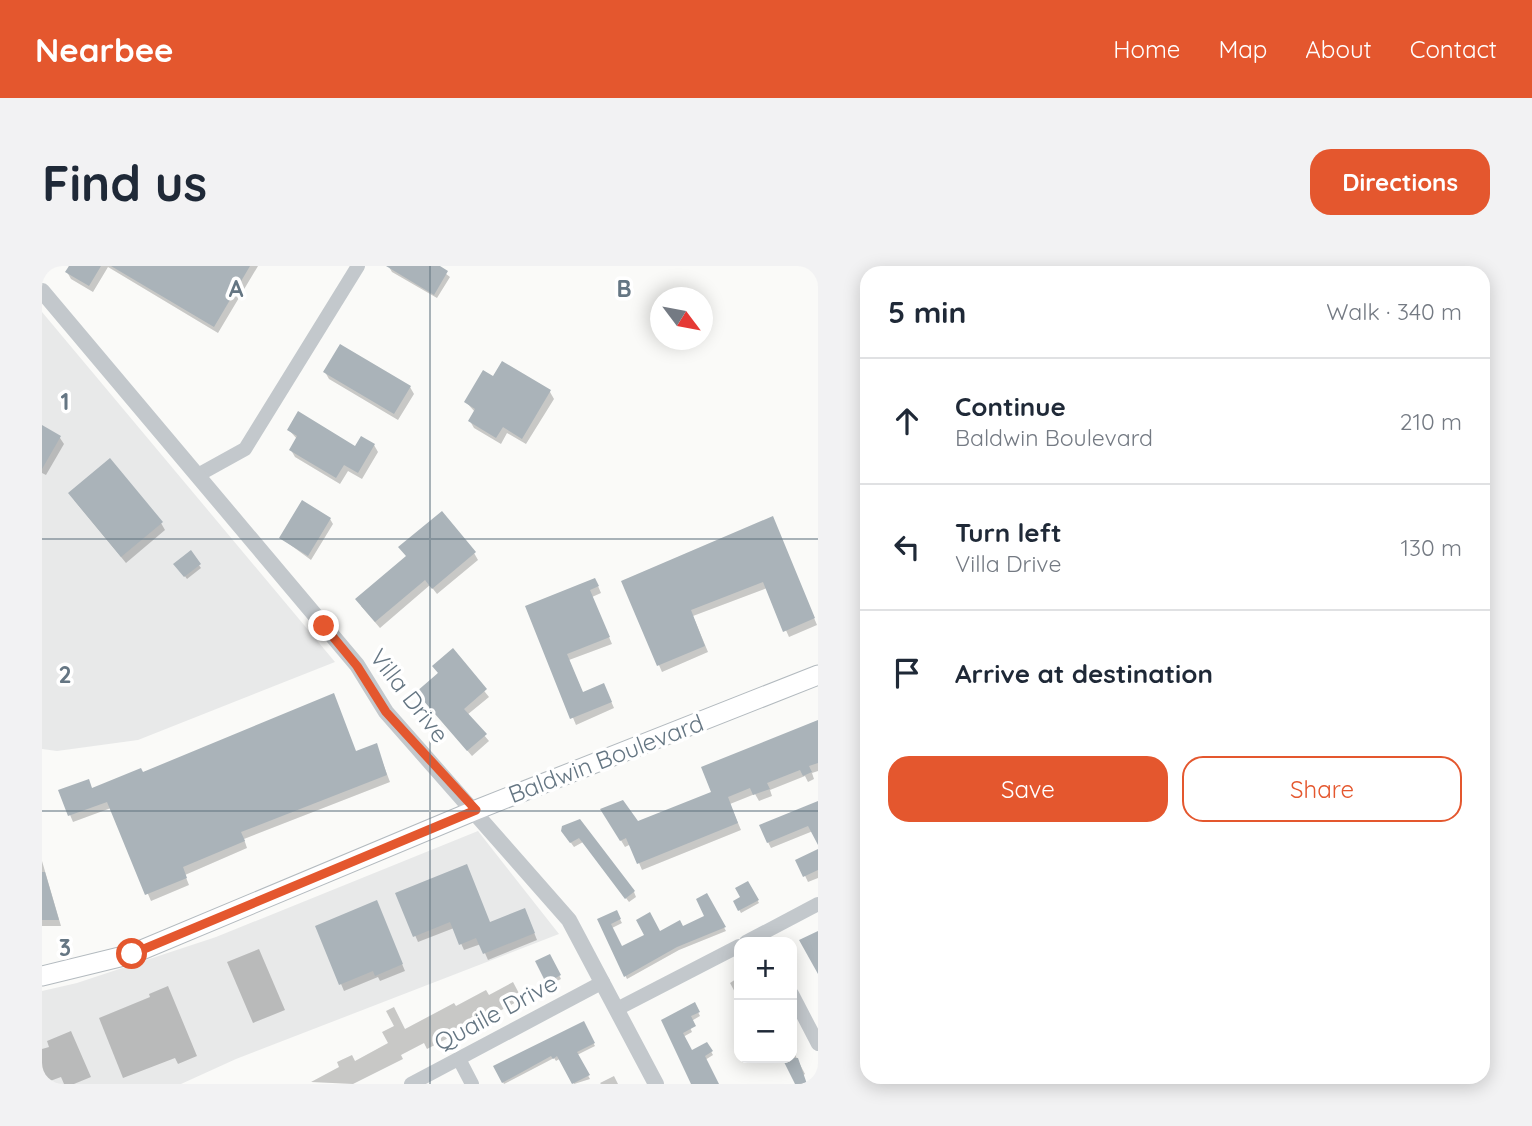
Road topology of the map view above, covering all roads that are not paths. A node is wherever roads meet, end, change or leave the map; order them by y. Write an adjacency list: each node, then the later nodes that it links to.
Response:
1 (358, 266): 3 (street)
2 (42, 291): 3 (street, Villa Drive)
3 (198, 475): 5 (street, Villa Drive)
4 (818, 675): 5 (main road, Baldwin Boulevard)
5 (476, 810): 9 (main road, Baldwin Boulevard); 10 (street, Villa Drive)
6 (818, 904): 7 (street)
7 (765, 937)
8 (734, 949): 12 (street)
9 (42, 976)
10 (603, 982): 12 (street, Villa Drive); 14 (street, Quaile Drive)
11 (795, 1000): 13 (street)
12 (617, 1009): 17 (street, Villa Drive)
13 (818, 1044)
14 (459, 1059): 15 (street, Quaile Drive); 16 (street)
15 (411, 1084)
16 (472, 1084)
17 (656, 1084)

